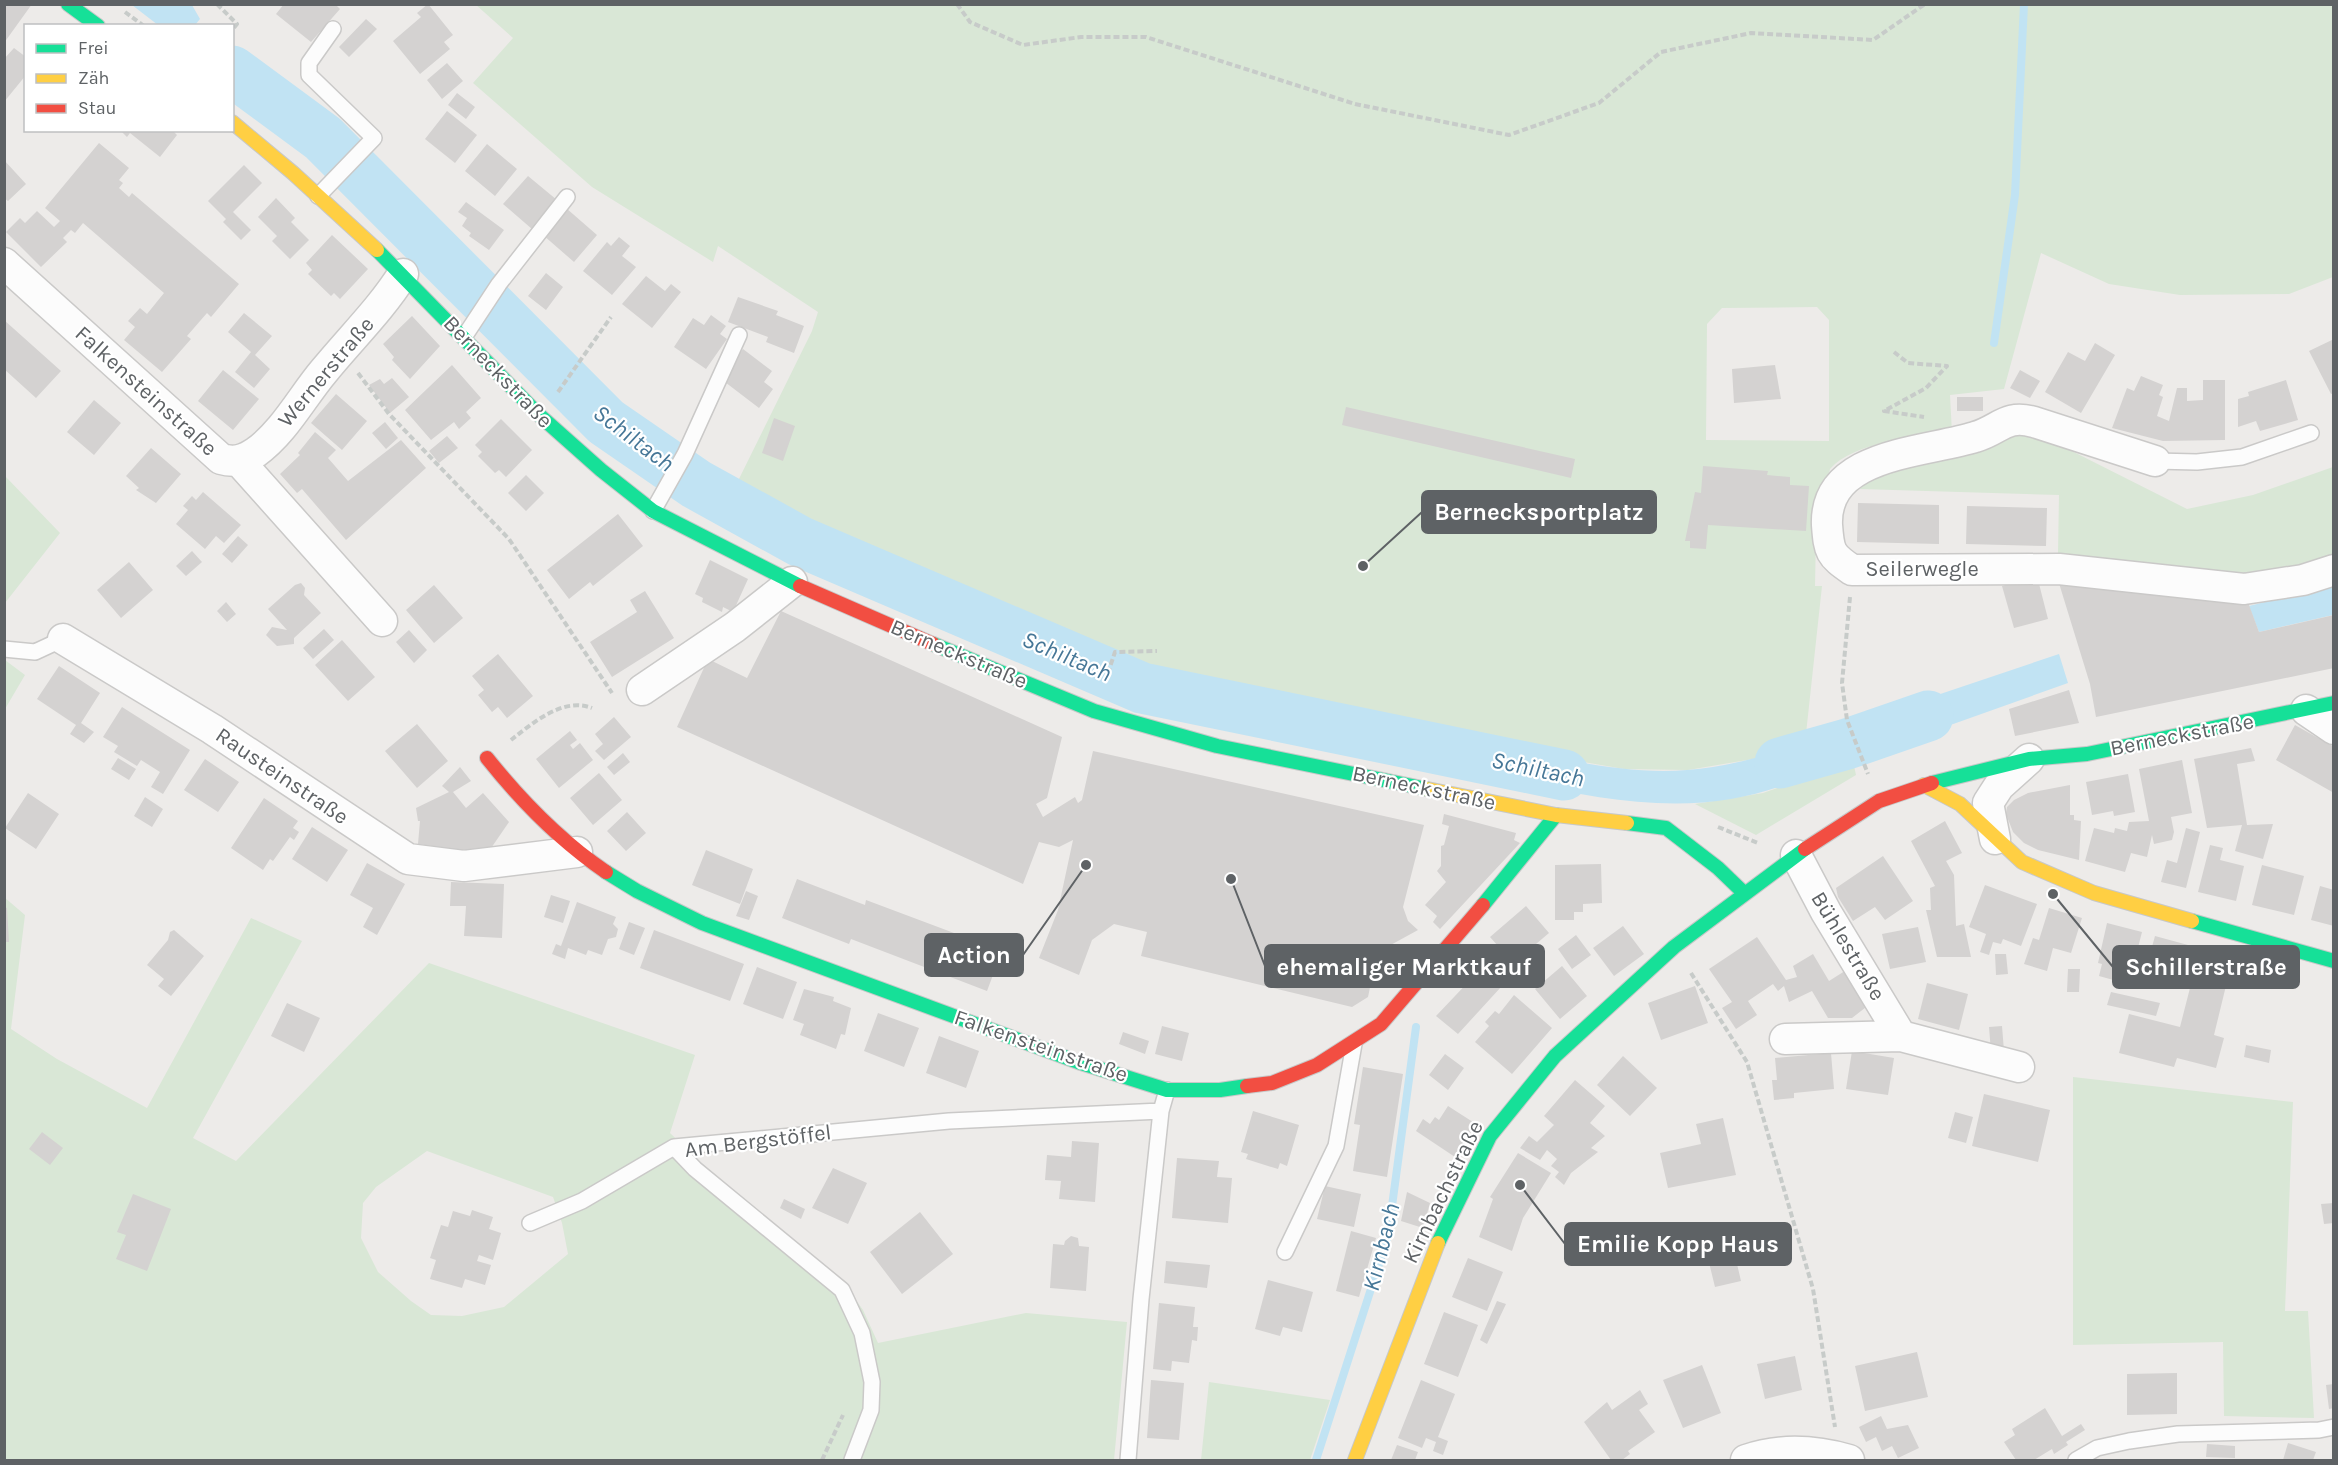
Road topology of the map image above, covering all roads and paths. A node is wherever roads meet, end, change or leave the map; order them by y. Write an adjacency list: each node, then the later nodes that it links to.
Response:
1 (68, 4): 6 (main road)
2 (115, 4): 7 (path)
3 (218, 4): 8 (path)
4 (957, 4): 5 (path)
5 (1925, 4)
6 (95, 24)
7 (141, 24)
8 (234, 28)
9 (333, 29): 11 (lane)
10 (234, 124): 11 (main road, Berneckstraße)
11 (318, 196): 14 (main road, Berneckstraße)
12 (567, 197): 17 (lane)
13 (4, 263): 23 (street, Falkensteinstraße)
14 (403, 274): 17 (main road, Berneckstraße); 18 (street, Wernerstraße)
15 (611, 316): 20 (path)
16 (739, 335): 25 (lane)
17 (464, 337): 25 (main road, Berneckstraße)
18 (342, 352): 23 (street, Wernerstraße); 34 (path)
19 (1894, 352): 21 (path)
20 (552, 399)
21 (1926, 418)
22 (2311, 433): 24 (lane, Seilerwegle)
23 (239, 461): 29 (street, Falkensteinstraße)
24 (2155, 461): 26 (street, Seilerwegle)
25 (653, 511): 28 (main road, Berneckstraße)
26 (1852, 570): 27 (street, Seilerwegle); 39 (path)
27 (2334, 570)
28 (792, 582): 34 (street); 44 (main road, Berneckstraße)
29 (382, 621)
30 (63, 639): 31 (lane, Rausteinstraße); 48 (street, Rausteinstraße)
31 (4, 649)
32 (1157, 651): 33 (path)
33 (1102, 691)
34 (628, 693)
35 (2320, 707): 37 (street); 40 (main road, Berneckstraße)
36 (592, 708): 38 (path)
37 (2334, 729)
38 (487, 758): 48 (main road, Falkensteinstraße)
39 (1861, 759)
40 (2029, 759): 43 (main road, Berneckstraße); 46 (street)
41 (1867, 774): 42 (path)
42 (1858, 780)
43 (1924, 785): 46 (main road); 49 (main road, Berneckstraße)
44 (1556, 815): 50 (main road, Berneckstraße); 55 (main road, Falkensteinstraße)
45 (1709, 822): 47 (path)
46 (1995, 839): 52 (main road)
47 (1763, 843)
48 (577, 852): 57 (main road, Falkensteinstraße)
49 (1796, 855): 50 (main road, Berneckstraße); 53 (street, Bühlestraße)
50 (1745, 894): 51 (main road, Kirnbachstraße)
51 (1674, 947): 63 (path); 66 (main road, Kirnbachstraße)
52 (2334, 961)
53 (1901, 1036): 54 (street, Bühlestraße); 56 (street, Bühlestraße)
54 (1785, 1039)
55 (1355, 1041): 57 (main road, Falkensteinstraße); 61 (lane)
56 (2019, 1067)
57 (1167, 1090): 58 (lane)
58 (1161, 1111): 59 (lane, Am Bergstöffel); 65 (lane)
59 (674, 1147): 60 (lane); 64 (lane, Am Bergstöffel)
60 (530, 1223)
61 (1285, 1252)
62 (2334, 1427): 68 (lane)
63 (1844, 1459): 67 (street)
64 (852, 1461)
65 (1128, 1461)
66 (1355, 1461)
67 (1746, 1461)
68 (2076, 1461)

